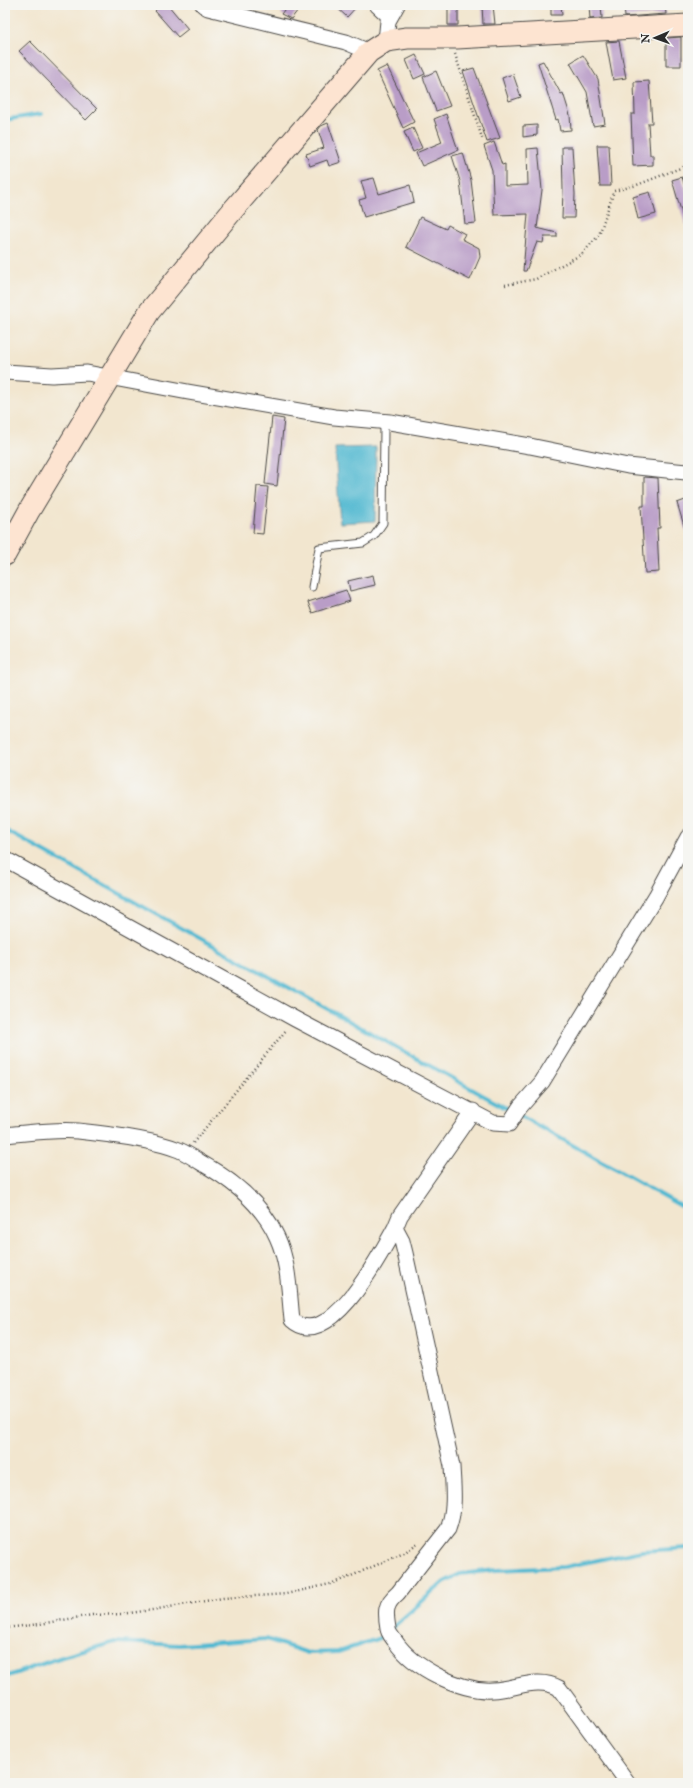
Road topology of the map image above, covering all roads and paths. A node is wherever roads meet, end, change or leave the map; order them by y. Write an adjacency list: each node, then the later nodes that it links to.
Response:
1 (203, 5): 6 (street)
2 (377, 5): 3 (street)
3 (393, 11): 6 (street)
4 (688, 25): 5 (main road)
5 (452, 38): 6 (main road); 7 (path)
6 (377, 46): 11 (main road)
7 (483, 142)
8 (688, 165): 9 (path)
9 (505, 285)
10 (5, 372): 11 (street)
11 (110, 376): 12 (street); 14 (main road)
12 (380, 421): 13 (street); 15 (lane)
13 (688, 472)
14 (5, 555)
15 (312, 587)
16 (688, 837): 19 (street)
17 (5, 859): 18 (street)
18 (295, 1019): 19 (street); 21 (path)
19 (473, 1111): 22 (street)
20 (5, 1135): 21 (street)
21 (182, 1151): 22 (street)
22 (395, 1228): 25 (street)
23 (420, 1542): 24 (path)
24 (5, 1628)
25 (628, 1783)

